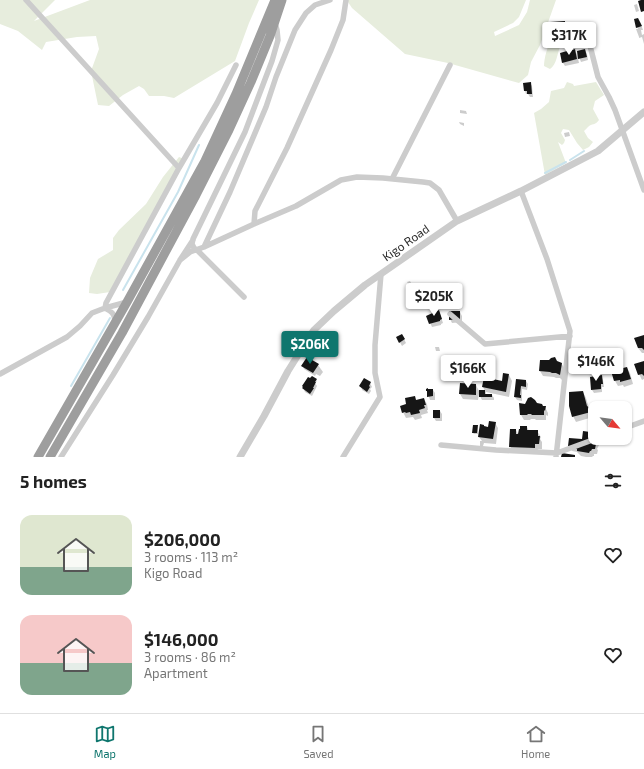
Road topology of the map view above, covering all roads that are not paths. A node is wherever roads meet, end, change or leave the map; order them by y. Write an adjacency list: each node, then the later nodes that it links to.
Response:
1 (26, 0): 12 (street)
2 (274, 0): 24 (highway)
3 (282, 0): 6 (highway)
4 (330, 0): 19 (street)
5 (346, 0): 17 (street)
6 (274, 22): 18 (street); 36 (highway)
7 (586, 30): 11 (street)
8 (236, 65): 12 (street)
9 (450, 65): 13 (street)
10 (644, 112): 11 (street, Kigo Road)
11 (622, 130): 14 (street, Kigo Road); 15 (street)
12 (179, 168): 25 (street)
13 (392, 179): 16 (street); 17 (street)
14 (521, 190): 16 (street, Kigo Road); 28 (street)
15 (644, 190)
16 (457, 220): 22 (street, Kigo Road)
17 (254, 224): 19 (street)
18 (193, 239): 20 (street); 21 (street)
19 (204, 248): 20 (street)
20 (197, 250): 21 (street); 23 (street)
21 (180, 260): 37 (street)
22 (381, 274): 38 (street, Kigo Road); 39 (street)
23 (244, 297)
24 (127, 302): 25 (street); 27 (highway)
25 (105, 308): 27 (street); 29 (street)
26 (450, 314): 28 (street)
27 (116, 322): 35 (highway)
28 (570, 336): 34 (street)
29 (0, 374)
30 (644, 421): 31 (street)
31 (632, 425)
32 (588, 442): 34 (street)
33 (441, 445): 34 (street)
34 (557, 455)
35 (38, 457)
36 (50, 457)
37 (61, 457)
38 (240, 457)
39 (343, 457)

